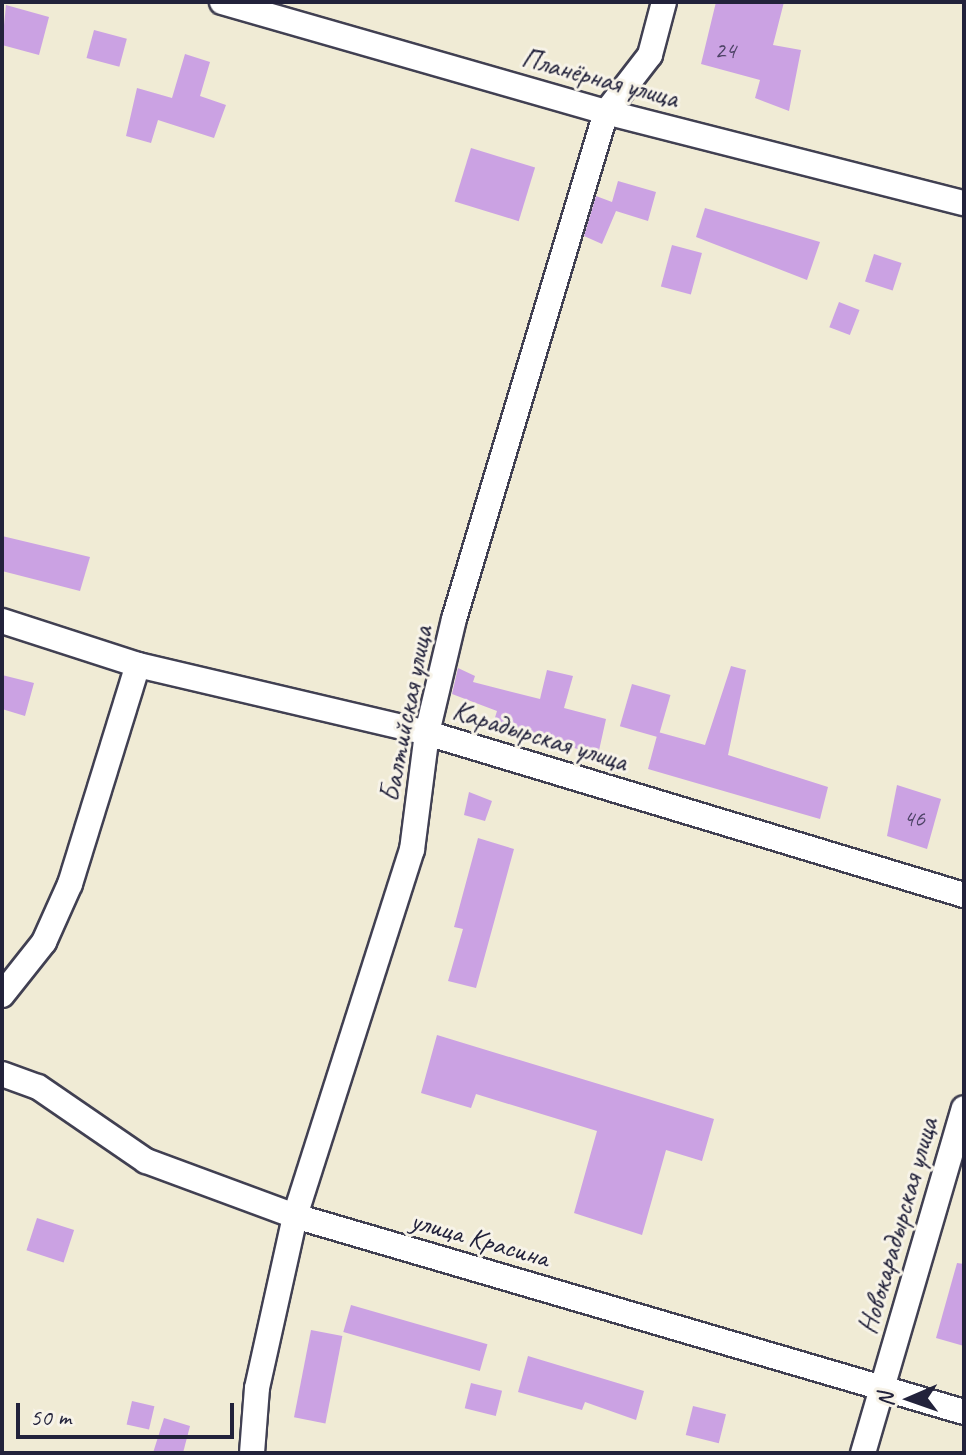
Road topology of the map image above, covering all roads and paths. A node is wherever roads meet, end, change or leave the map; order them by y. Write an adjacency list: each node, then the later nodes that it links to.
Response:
1 (222, 2): 3 (street, Планёрная улица)
2 (664, 2): 3 (street, Балтийская улица)
3 (606, 112): 4 (street, Планёрная улица); 7 (street, Балтийская улица)
4 (964, 203)
5 (2, 621): 6 (street, Карадырская улица)
6 (138, 665): 7 (street, Карадырская улица); 9 (street)
7 (427, 733): 8 (street, Карадырская улица); 12 (street, Балтийская улица)
8 (964, 895)
9 (2, 995)
10 (2, 1074): 12 (street, улица Красина)
11 (964, 1108): 13 (street, Новокарадырская улица)
12 (295, 1216): 13 (street, улица Красина); 15 (street, Балтийская улица)
13 (882, 1388): 14 (street, улица Красина); 16 (street, Новокарадырская улица)
14 (964, 1412)
15 (252, 1453)
16 (863, 1453)

